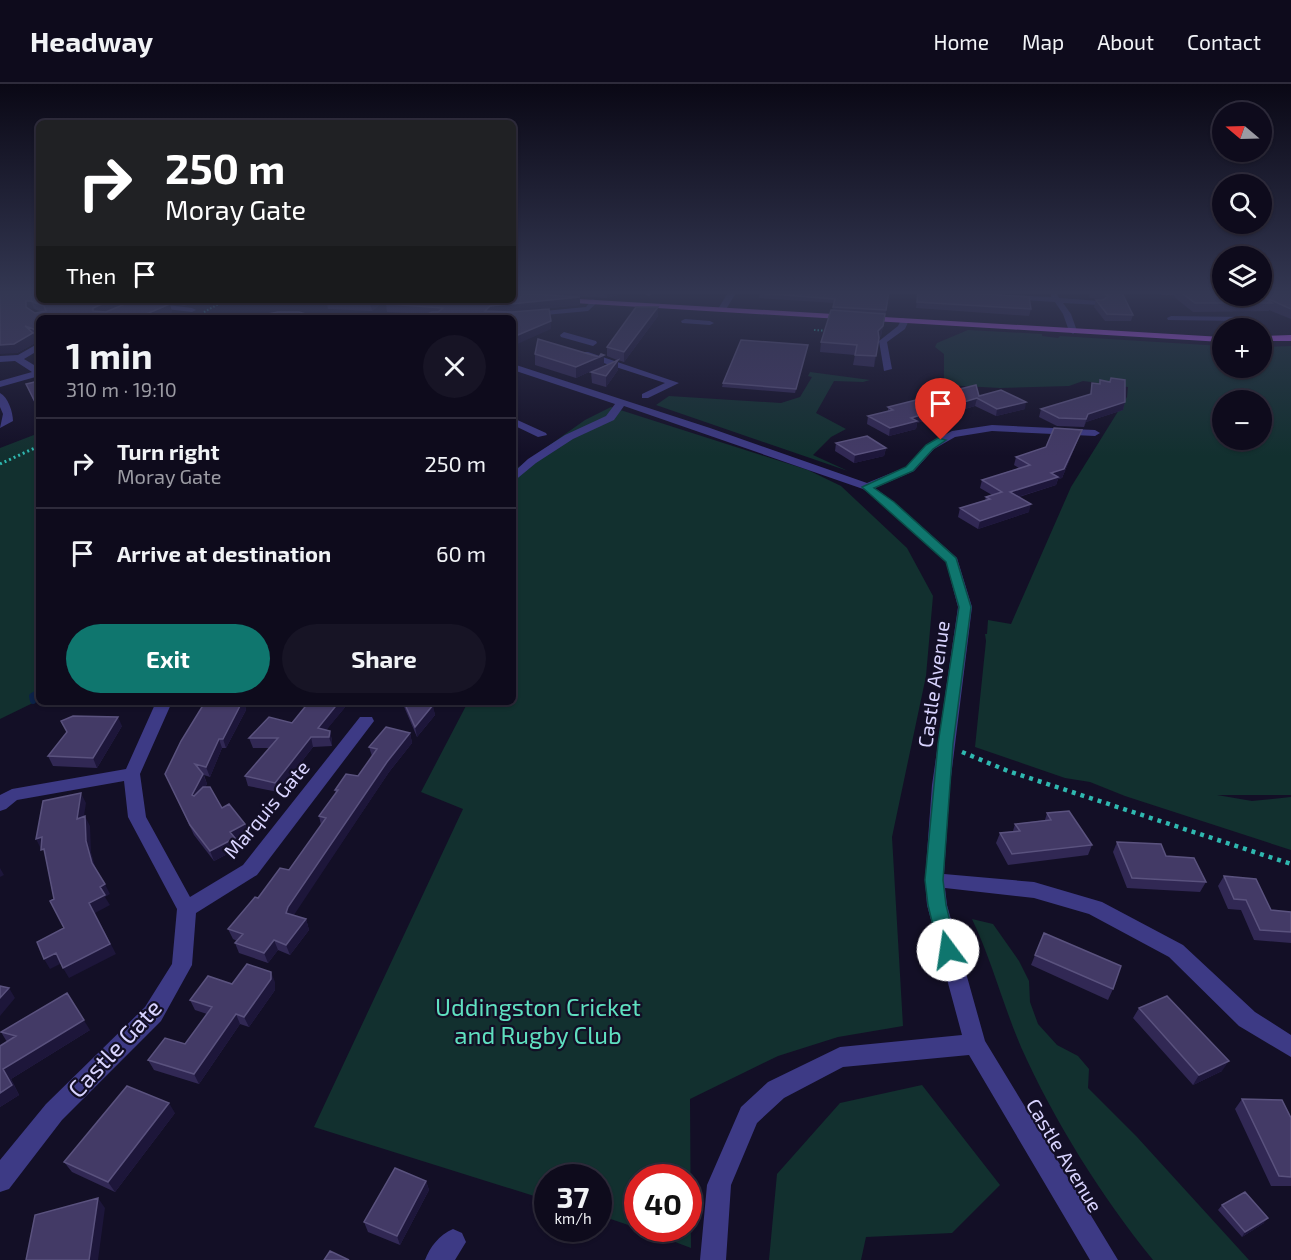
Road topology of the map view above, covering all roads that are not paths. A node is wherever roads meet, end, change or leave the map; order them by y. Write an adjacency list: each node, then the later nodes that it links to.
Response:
1 (590, 346): 14 (street)
2 (884, 346): 6 (street)
3 (36, 348): 4 (street)
4 (20, 358): 5 (street); 8 (street)
5 (0, 359)
6 (887, 369)
7 (516, 370): 12 (street, Castle Avenue)
8 (36, 371)
9 (36, 374): 11 (street)
10 (590, 378): 12 (street)
11 (0, 384)
12 (571, 386): 15 (street, Castle Avenue)
13 (0, 396): 17 (street)
14 (645, 396)
15 (622, 404): 20 (street); 21 (street, Castle Avenue)
16 (516, 422): 19 (street)
17 (0, 425)
18 (1095, 433): 21 (street)
19 (542, 435)
20 (516, 476)
21 (867, 487): 26 (street, Castle Avenue)
22 (163, 705): 24 (street)
23 (366, 721): 27 (street, Marquis Gate)
24 (132, 774): 25 (street); 27 (street)
25 (0, 805)
26 (934, 880): 28 (street, Castle Avenue); 29 (street)
27 (187, 909): 30 (street, Castle Gate)
28 (975, 1044): 31 (street); 32 (street, Castle Avenue)
29 (1291, 1047)
30 (0, 1180)
31 (713, 1260)
32 (1105, 1260)

